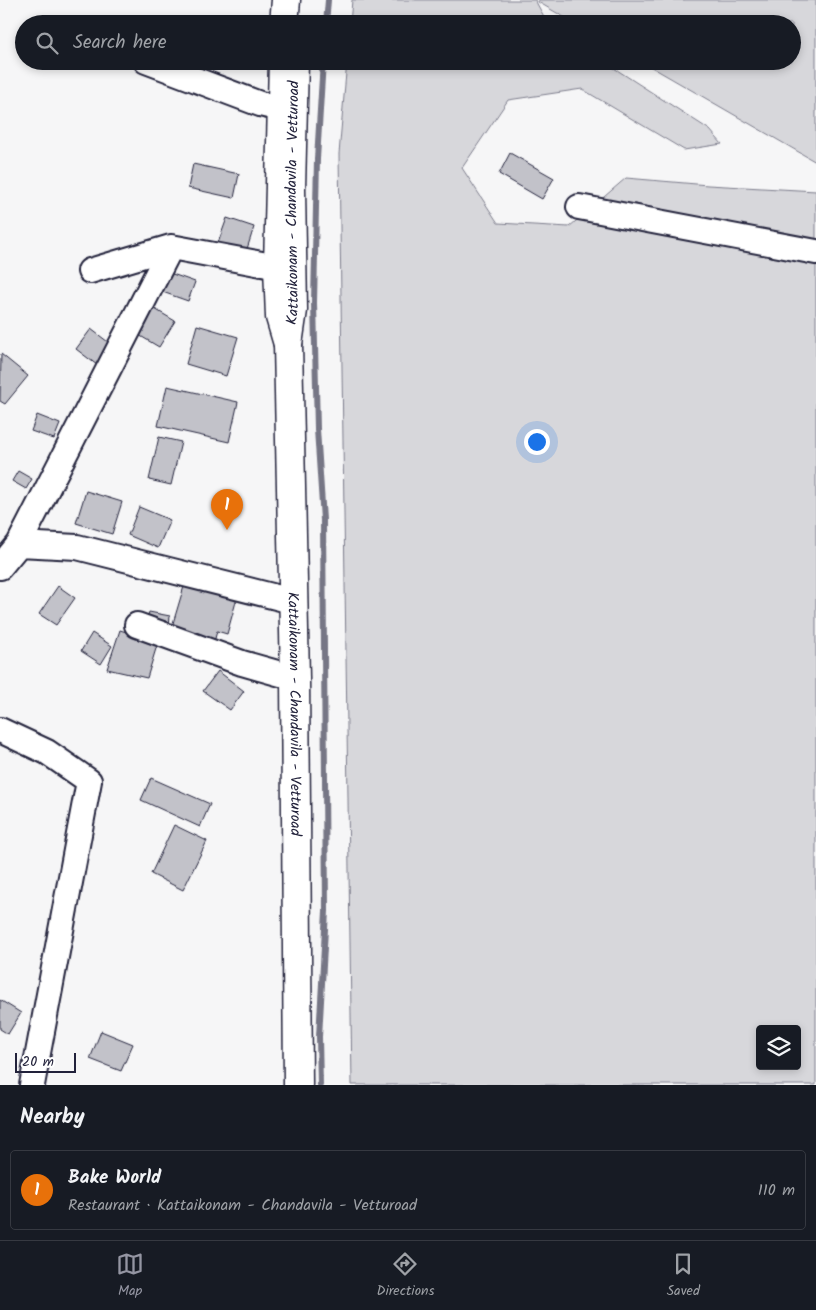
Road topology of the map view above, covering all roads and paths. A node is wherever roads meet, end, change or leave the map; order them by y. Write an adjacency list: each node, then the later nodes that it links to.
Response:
1 (286, 0): 3 (main road)
2 (298, 0): 4 (main road)
3 (285, 15)
4 (297, 15)
5 (170, 70): 8 (street)
6 (283, 70): 8 (main road, Kattaikonam - Chandavila - Vetturoad)
7 (294, 70): 14 (main road, Kattaikonam - Chandavila - Vetturoad)
8 (282, 109): 12 (main road, Kattaikonam - Chandavila - Vetturoad)
9 (579, 207): 11 (street)
10 (171, 247): 12 (street); 13 (street); 15 (street)
11 (816, 252)
12 (278, 267): 14 (main road, Kattaikonam - Chandavila - Vetturoad)
13 (90, 271)
14 (288, 344): 17 (main road, Kattaikonam - Chandavila - Vetturoad)
15 (20, 544): 16 (street); 17 (street)
16 (0, 568)
17 (292, 601): 19 (main road, Kattaikonam - Chandavila - Vetturoad)
18 (137, 625): 19 (street)
19 (295, 678): 22 (main road, Kattaikonam - Chandavila - Vetturoad)
20 (0, 730): 21 (street)
21 (32, 1085)
22 (298, 1085)

